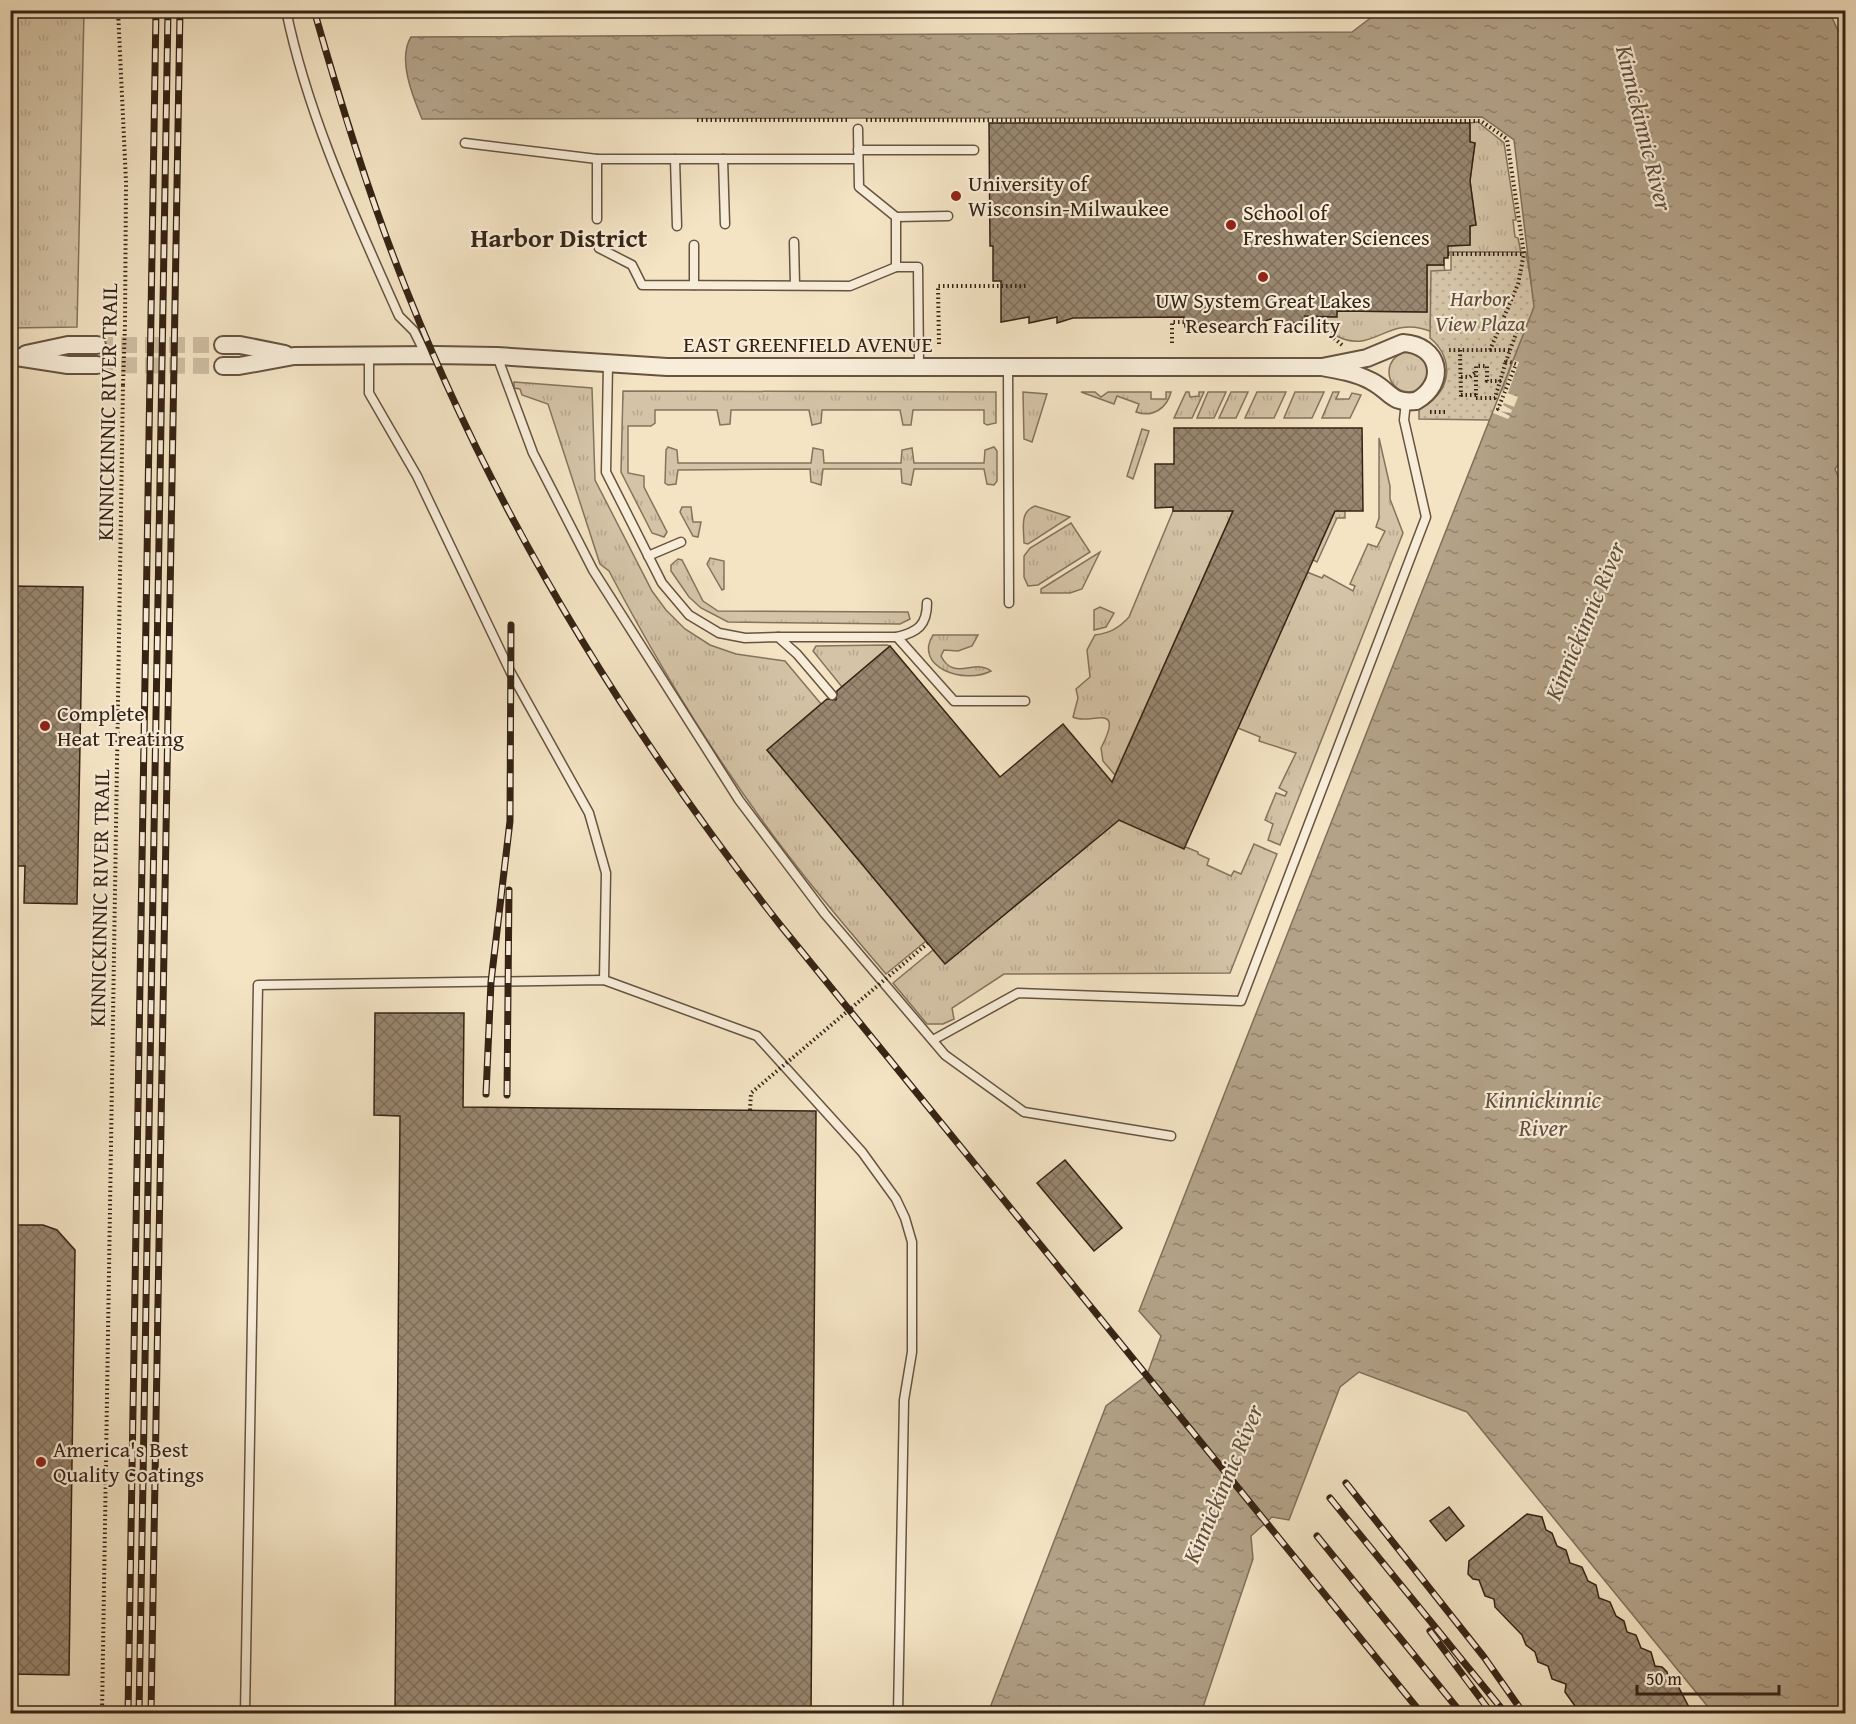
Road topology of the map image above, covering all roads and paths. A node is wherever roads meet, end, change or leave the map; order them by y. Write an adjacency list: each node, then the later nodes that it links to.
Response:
1 (118, 10): 72 (path, KINNICKINNIC RIVER TRAIL, bridge)
2 (286, 10): 38 (lane)
3 (697, 120): 4 (path)
4 (852, 120)
5 (863, 120): 22 (path)
6 (858, 129): 9 (lane)
7 (465, 143): 10 (lane)
8 (974, 150): 9 (lane)
9 (858, 154): 12 (lane); 14 (lane)
10 (597, 159): 11 (lane); 15 (lane)
11 (675, 159): 12 (lane); 17 (lane)
12 (723, 159): 16 (lane)
13 (948, 216): 14 (lane)
14 (896, 217): 23 (lane)
15 (597, 219)
16 (725, 224)
17 (677, 226)
18 (794, 242): 25 (lane)
19 (694, 245): 24 (lane)
20 (599, 248): 24 (lane)
21 (1448, 254): 22 (path)
22 (1524, 254): 36 (path)
23 (896, 267): 25 (lane); 48 (lane)
24 (694, 285): 25 (lane)
25 (795, 285)
26 (1026, 286): 31 (path)
27 (1305, 318): 34 (path)
28 (1185, 322): 30 (path)
29 (1519, 326): 37 (path)
30 (1172, 343)
31 (939, 344)
32 (97, 345): 39 (street)
33 (223, 345): 40 (street, EAST GREENFIELD AVENUE)
34 (1342, 345)
35 (1460, 350): 36 (path); 43 (path); 52 (path)
36 (1490, 350): 37 (path)
37 (1510, 350): 44 (path)
38 (426, 355): 41 (street, EAST GREENFIELD AVENUE); 42 (street, EAST GREENFIELD AVENUE)
39 (13, 356): 46 (street)
40 (294, 356): 41 (street, EAST GREENFIELD AVENUE); 47 (street, EAST GREENFIELD AVENUE)
41 (369, 356): 68 (lane)
42 (496, 356): 45 (street, EAST GREENFIELD AVENUE); 69 (lane)
43 (1432, 357): 50 (street, EAST GREENFIELD AVENUE); 55 (street)
44 (1506, 361): 53 (path); 57 (path)
45 (608, 364): 48 (street, EAST GREENFIELD AVENUE); 60 (lane)
46 (97, 365)
47 (223, 366)
48 (919, 366): 49 (street, EAST GREENFIELD AVENUE)
49 (1008, 366): 50 (street, EAST GREENFIELD AVENUE); 62 (lane)
50 (1322, 367): 55 (street, EAST GREENFIELD AVENUE)
51 (1476, 372): 52 (path); 53 (path); 54 (path)
52 (1461, 377): 54 (path)
53 (1500, 381): 54 (path)
54 (1476, 395)
55 (1406, 402): 69 (lane)
56 (1427, 410): 58 (path)
57 (1501, 410)
58 (1448, 412)
59 (681, 542): 60 (lane)
60 (648, 556): 63 (lane)
61 (927, 603): 64 (lane)
62 (1010, 603)
63 (778, 637): 64 (lane); 65 (lane)
64 (897, 637): 66 (lane)
65 (831, 695)
66 (1025, 701)
67 (928, 943): 70 (path, bridge)
68 (604, 980): 73 (lane); 74 (lane)
69 (933, 1040): 71 (lane)
70 (750, 1110)
71 (1171, 1136)
72 (102, 1713)
73 (245, 1713)
74 (898, 1713)

